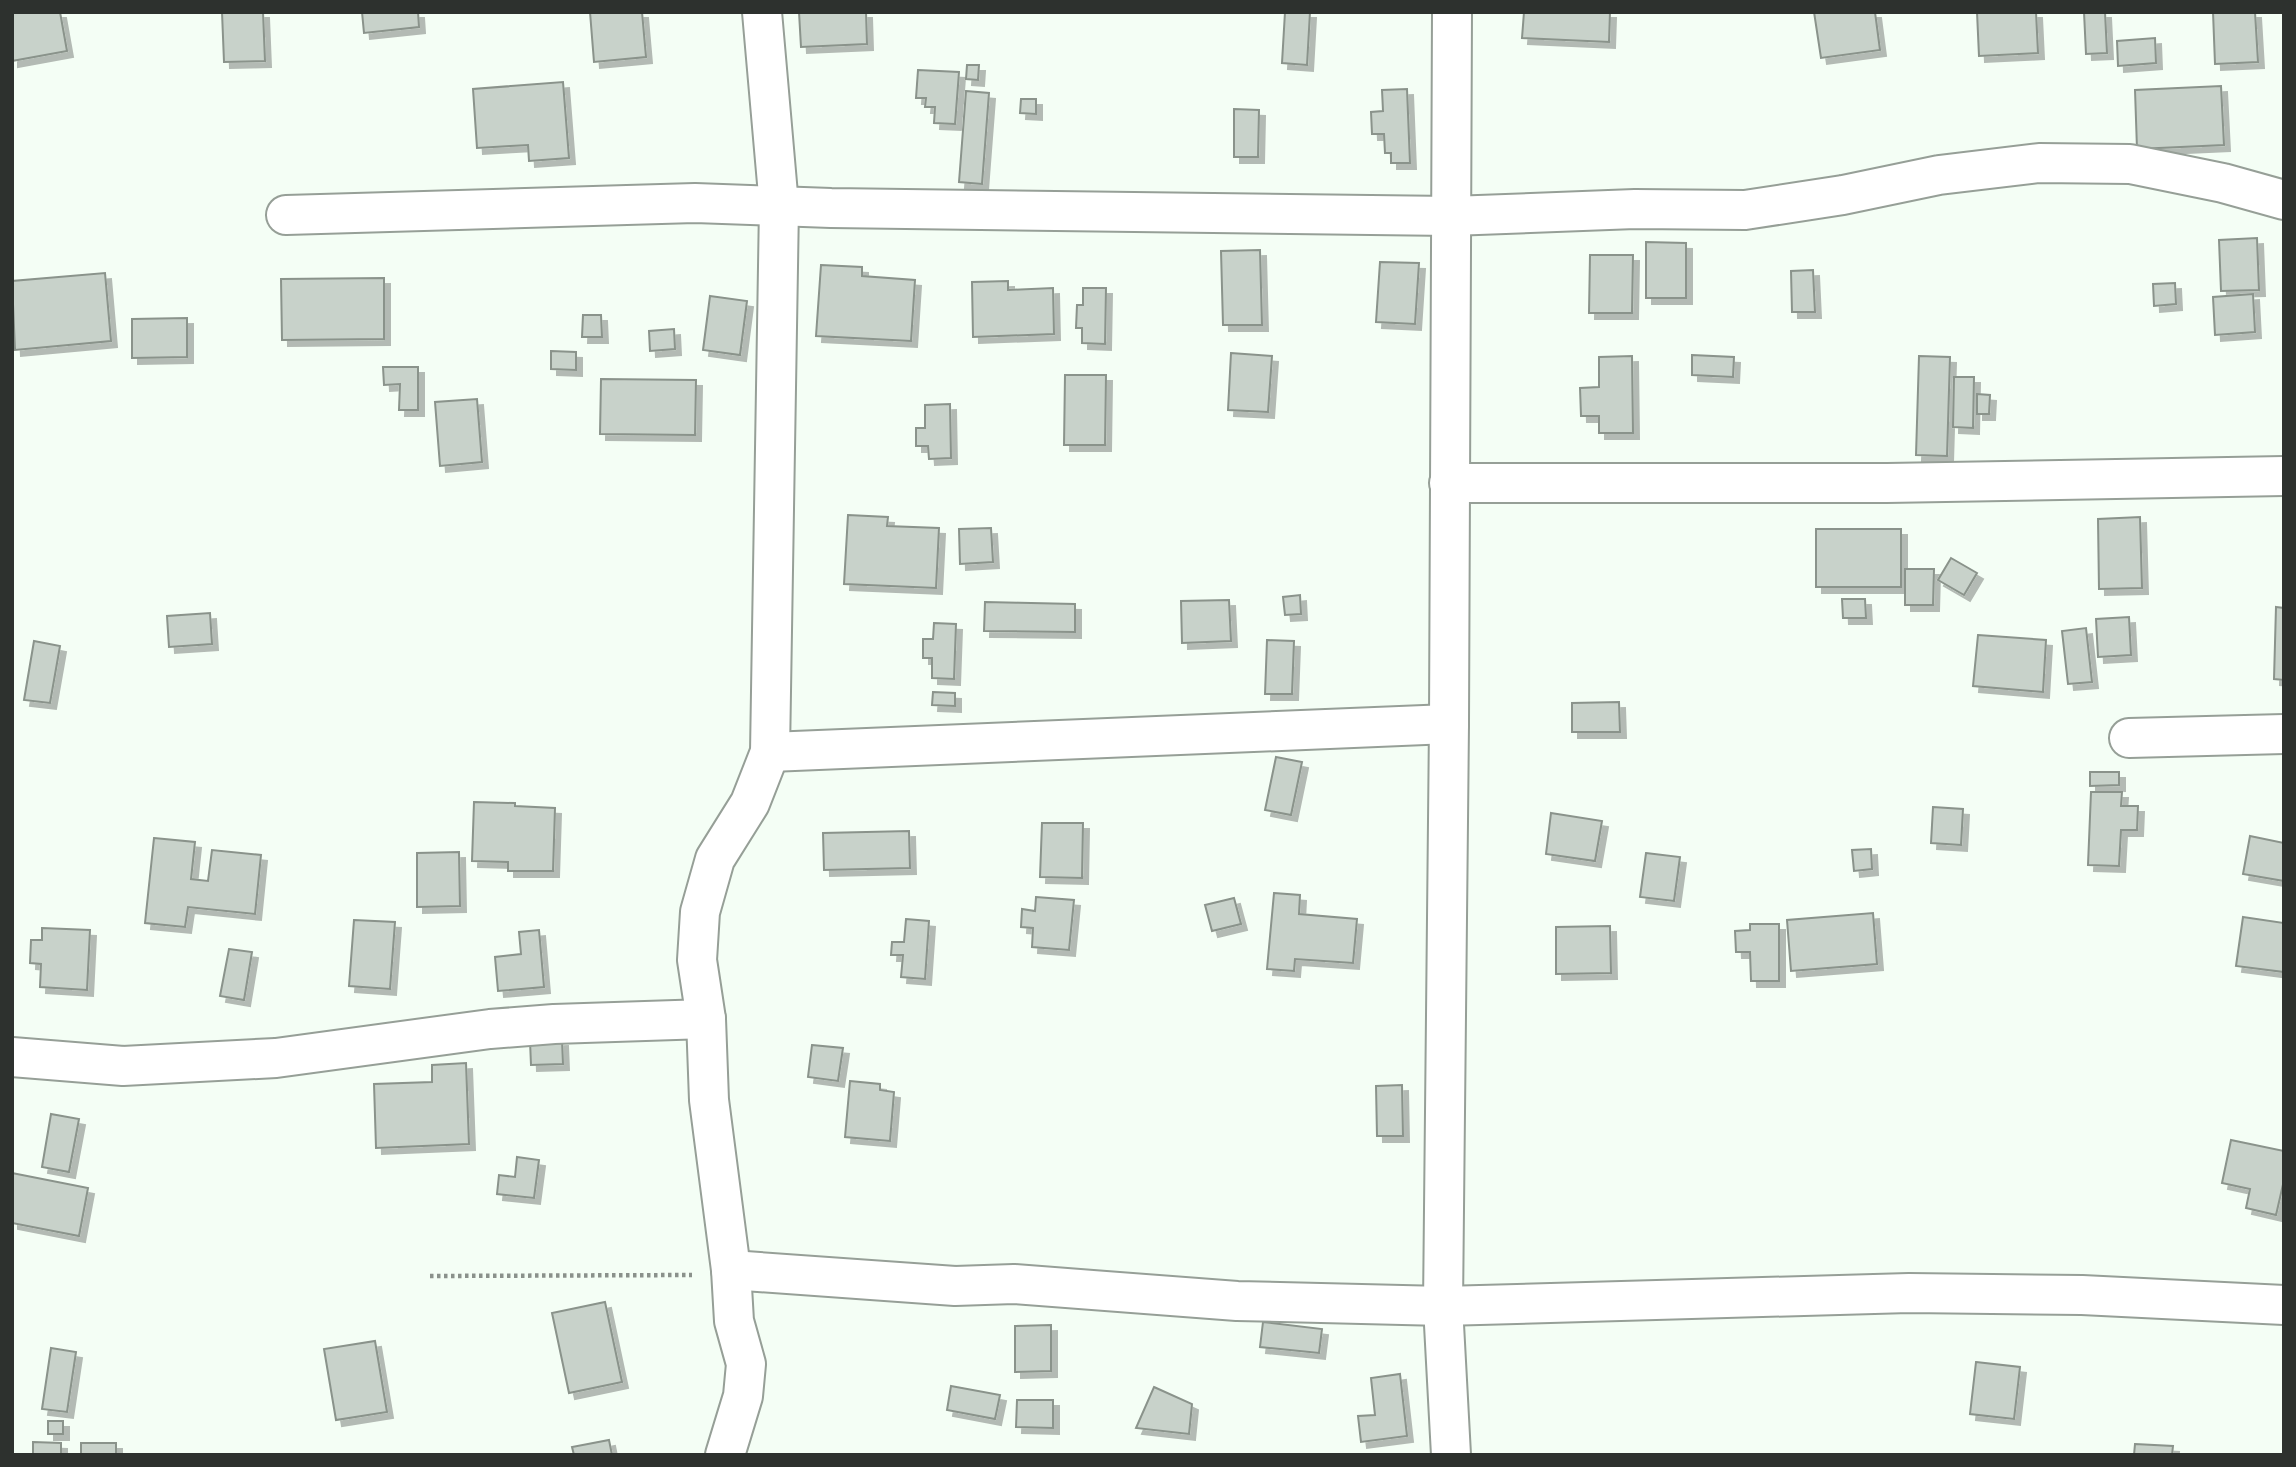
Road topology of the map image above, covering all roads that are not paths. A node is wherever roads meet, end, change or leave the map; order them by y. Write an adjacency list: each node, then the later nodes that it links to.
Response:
1 (762, 12): 4 (street)
2 (1452, 12): 6 (street)
3 (2284, 200): 6 (street)
4 (779, 206): 5 (street); 6 (street); 12 (street)
5 (286, 215)
6 (1451, 216): 8 (street)
7 (2284, 476): 8 (street)
8 (1449, 483): 9 (street)
9 (1449, 724): 12 (street); 17 (street)
10 (2284, 734): 11 (street)
11 (2129, 738)
12 (770, 752): 13 (street)
13 (706, 1018): 14 (street); 15 (street)
14 (12, 1057)
15 (731, 1270): 17 (street); 18 (street)
16 (2284, 1305): 17 (street)
17 (1443, 1306): 19 (street)
18 (725, 1455)
19 (1451, 1455)

